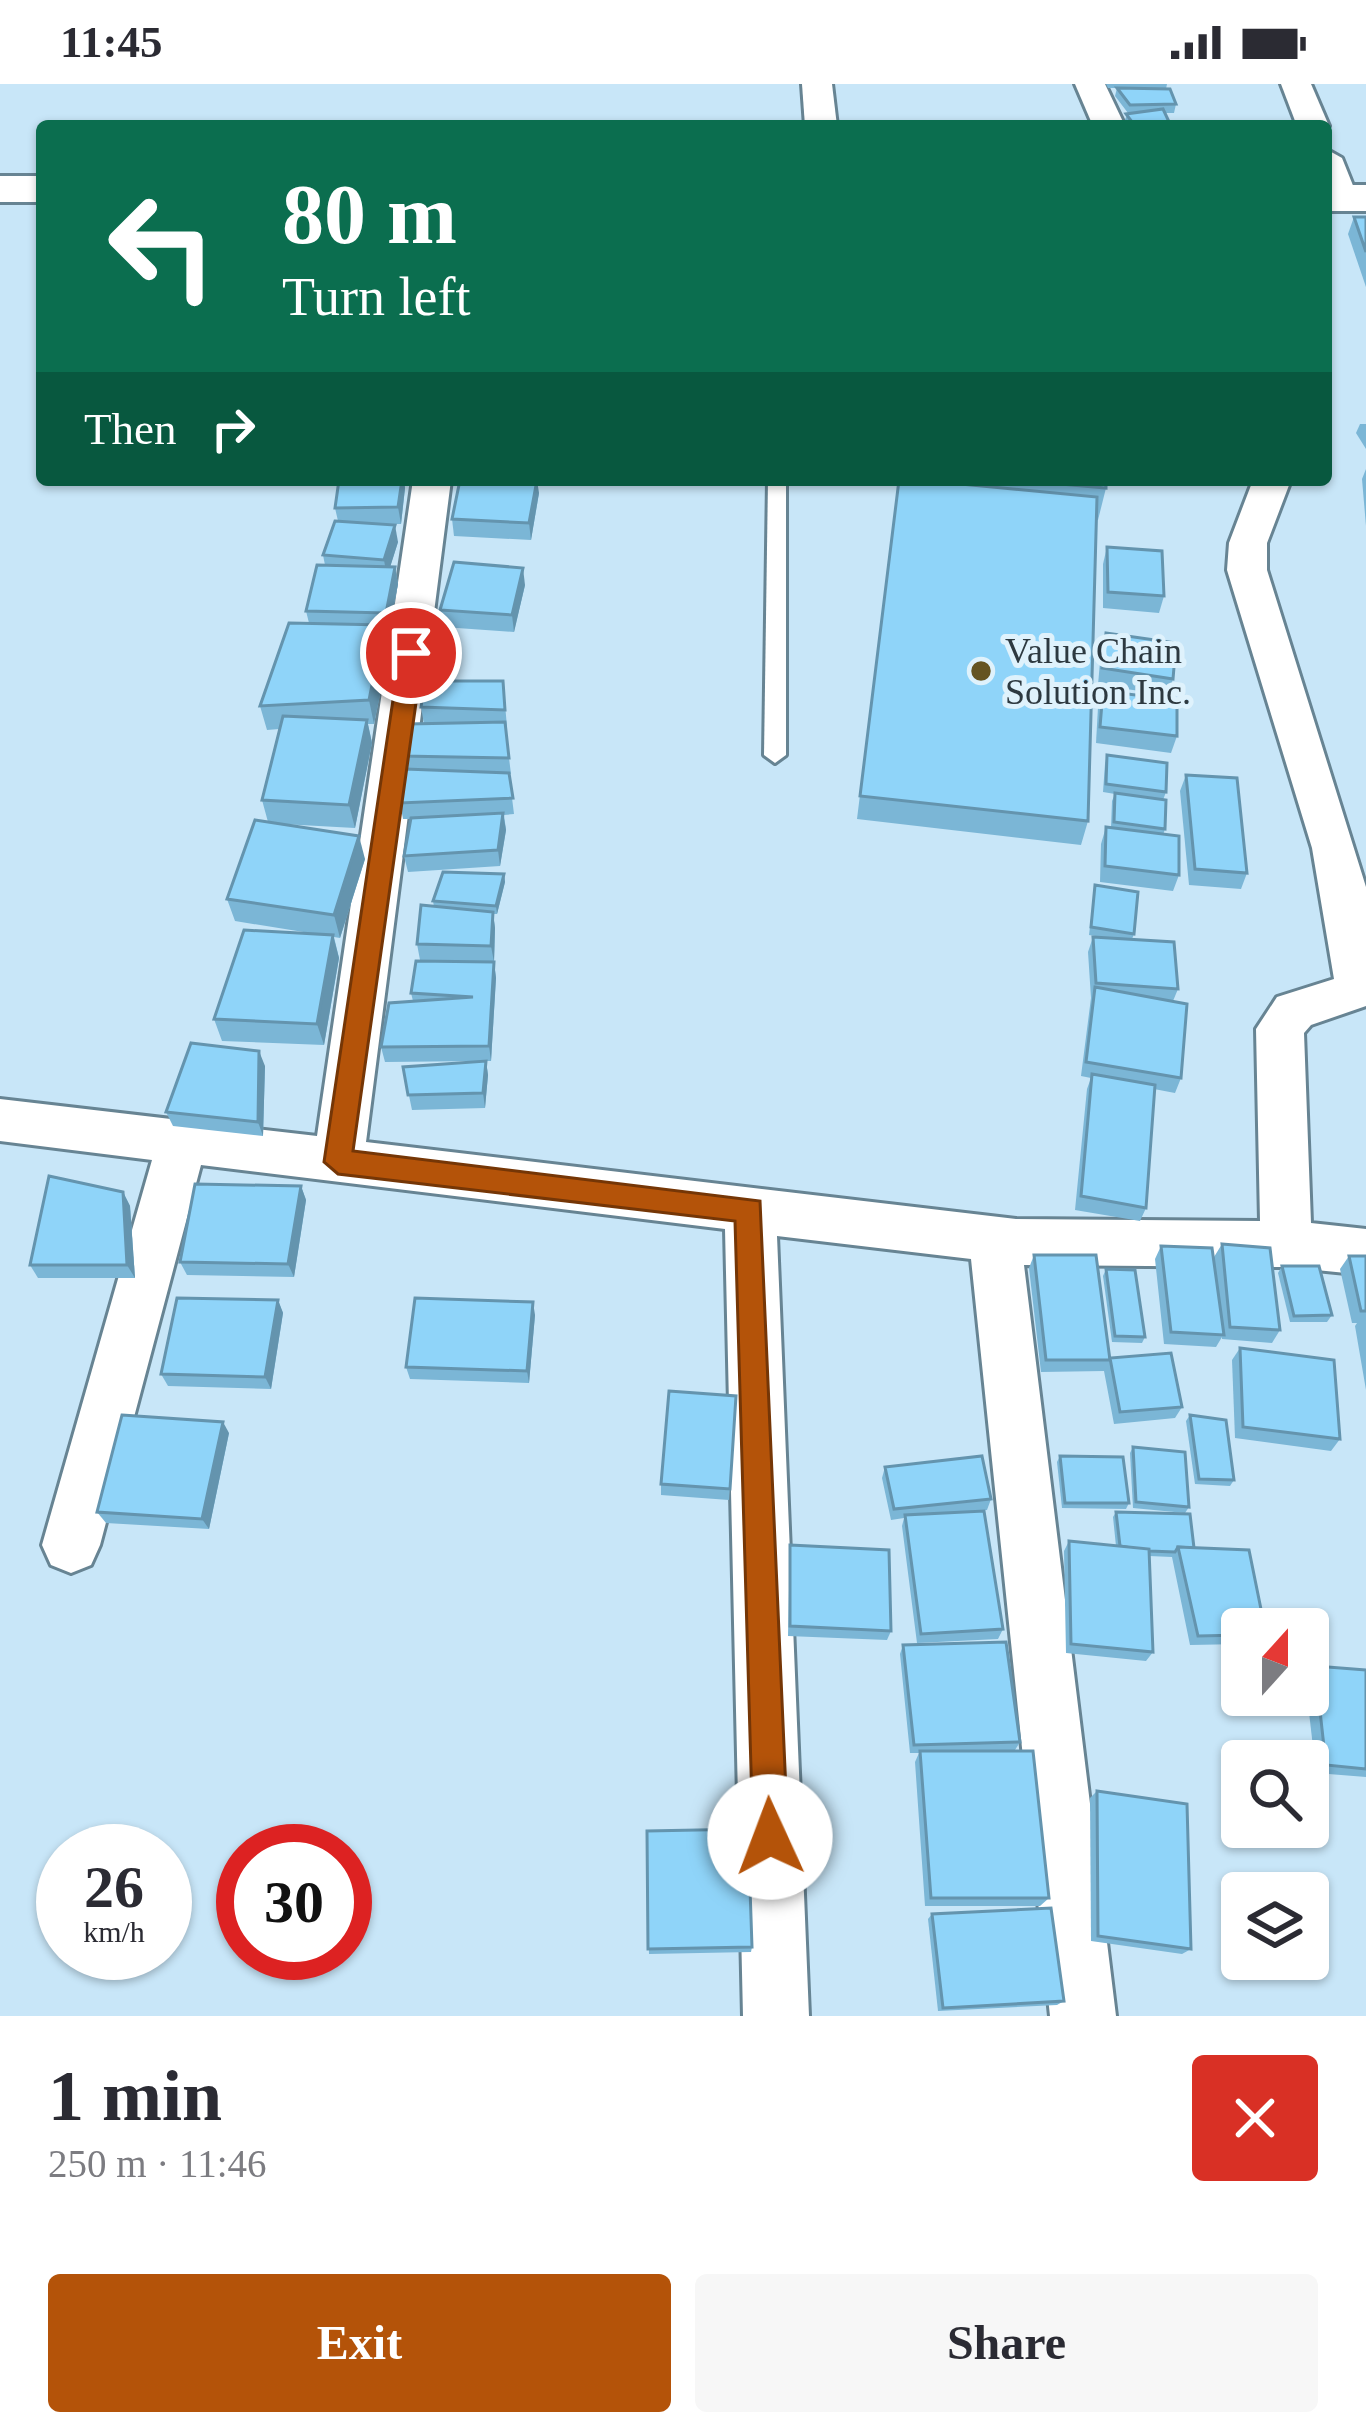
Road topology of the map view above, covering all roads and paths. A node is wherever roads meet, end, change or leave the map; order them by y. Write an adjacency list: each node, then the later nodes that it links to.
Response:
1 (817, 84): 4 (street)
2 (1090, 84): 5 (street)
3 (1296, 84): 6 (street)
4 (820, 120)
5 (1106, 120)
6 (1311, 120)
7 (0, 189): 8 (highway)
8 (36, 189)
9 (431, 486): 15 (street)
10 (777, 486): 12 (lane)
11 (1270, 486): 18 (street)
12 (775, 755)
13 (0, 1120): 14 (street)
14 (182, 1142): 15 (street); 20 (street)
15 (338, 1162): 16 (street)
16 (749, 1210): 17 (street); 21 (street)
17 (995, 1239): 18 (street); 22 (street)
18 (1286, 1244): 19 (street)
19 (1366, 1252)
20 (71, 1545)
21 (776, 2016)
22 (1083, 2016)

